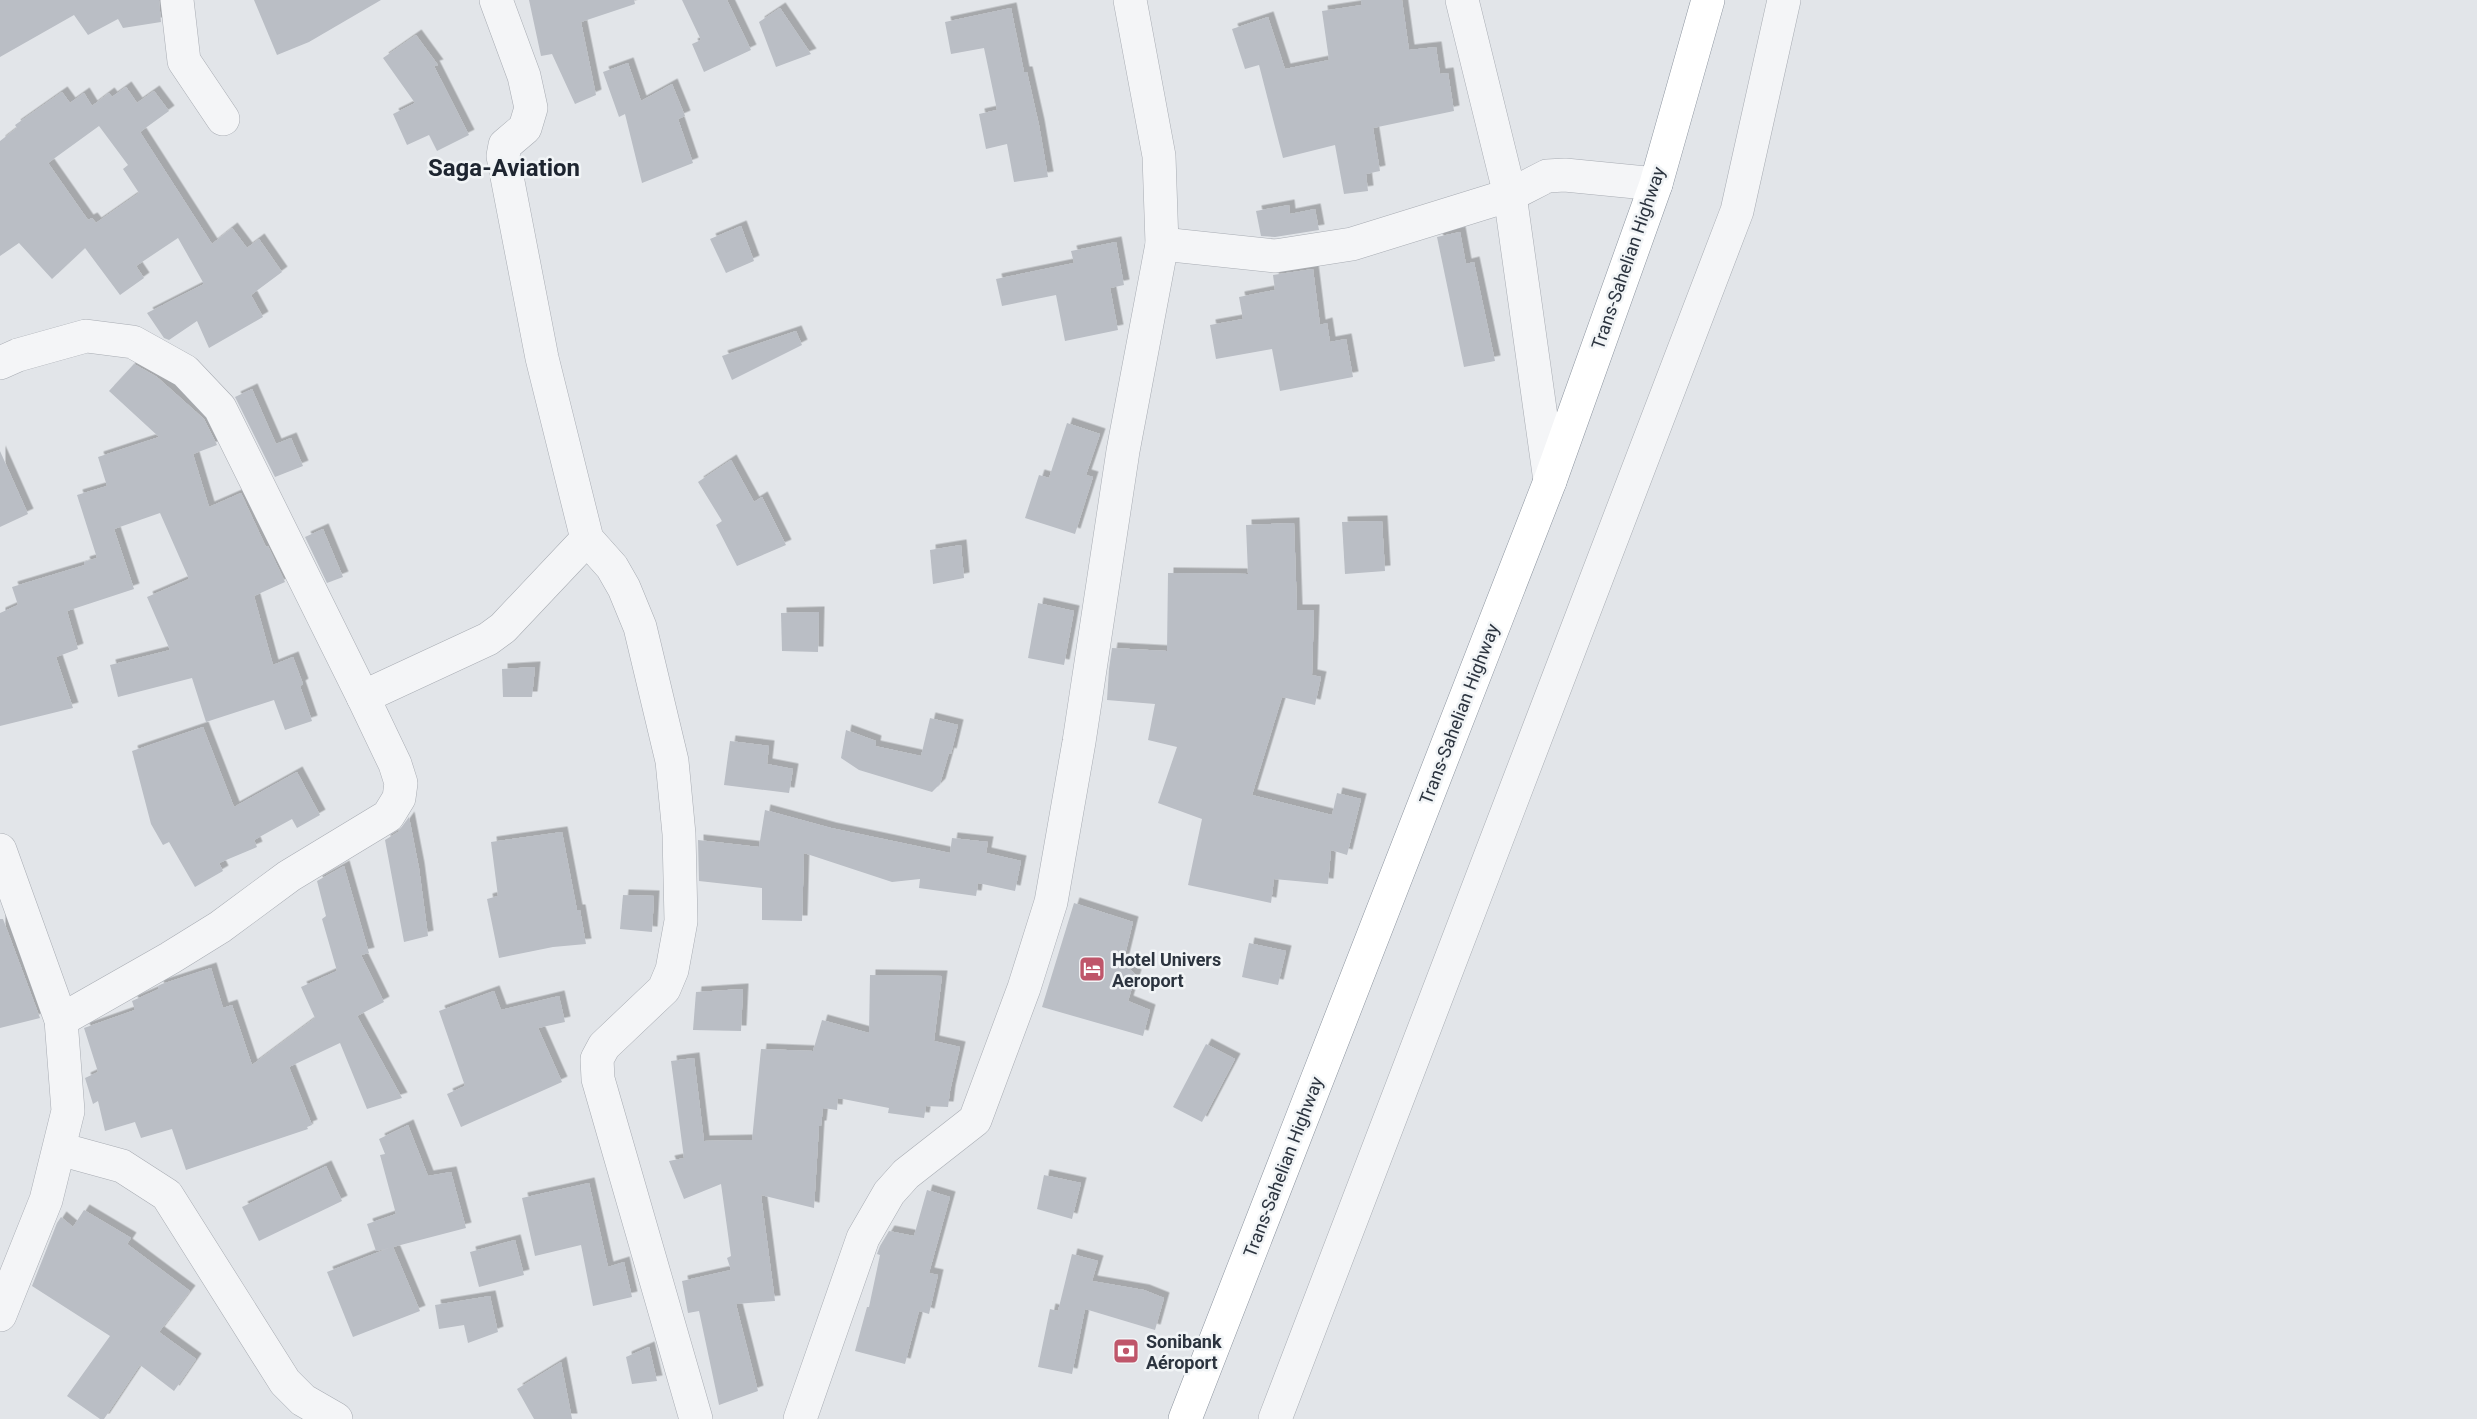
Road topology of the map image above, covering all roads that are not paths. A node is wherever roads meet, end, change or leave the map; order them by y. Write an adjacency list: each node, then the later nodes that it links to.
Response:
1 (177, 0): 7 (street)
2 (496, 0): 13 (street)
3 (1130, 0): 10 (street)
4 (1462, 0): 9 (street)
5 (1708, 0): 8 (highway, Trans-Sahelian Highway)
6 (1784, 0): 23 (street)
7 (223, 119)
8 (1656, 184): 9 (street); 12 (highway, Trans-Sahelian Highway)
9 (1510, 195): 10 (street); 12 (street)
10 (1162, 244): 21 (street)
11 (0, 363): 14 (street)
12 (1550, 481): 22 (highway, Trans-Sahelian Highway)
13 (587, 539): 14 (street); 20 (street)
14 (363, 697): 16 (street)
15 (0, 850): 16 (street)
16 (61, 1020): 17 (street)
17 (60, 1149): 18 (street); 19 (street)
18 (0, 1315)
19 (336, 1419)
20 (696, 1419)
21 (800, 1419)
22 (1185, 1419)
23 (1275, 1419)

